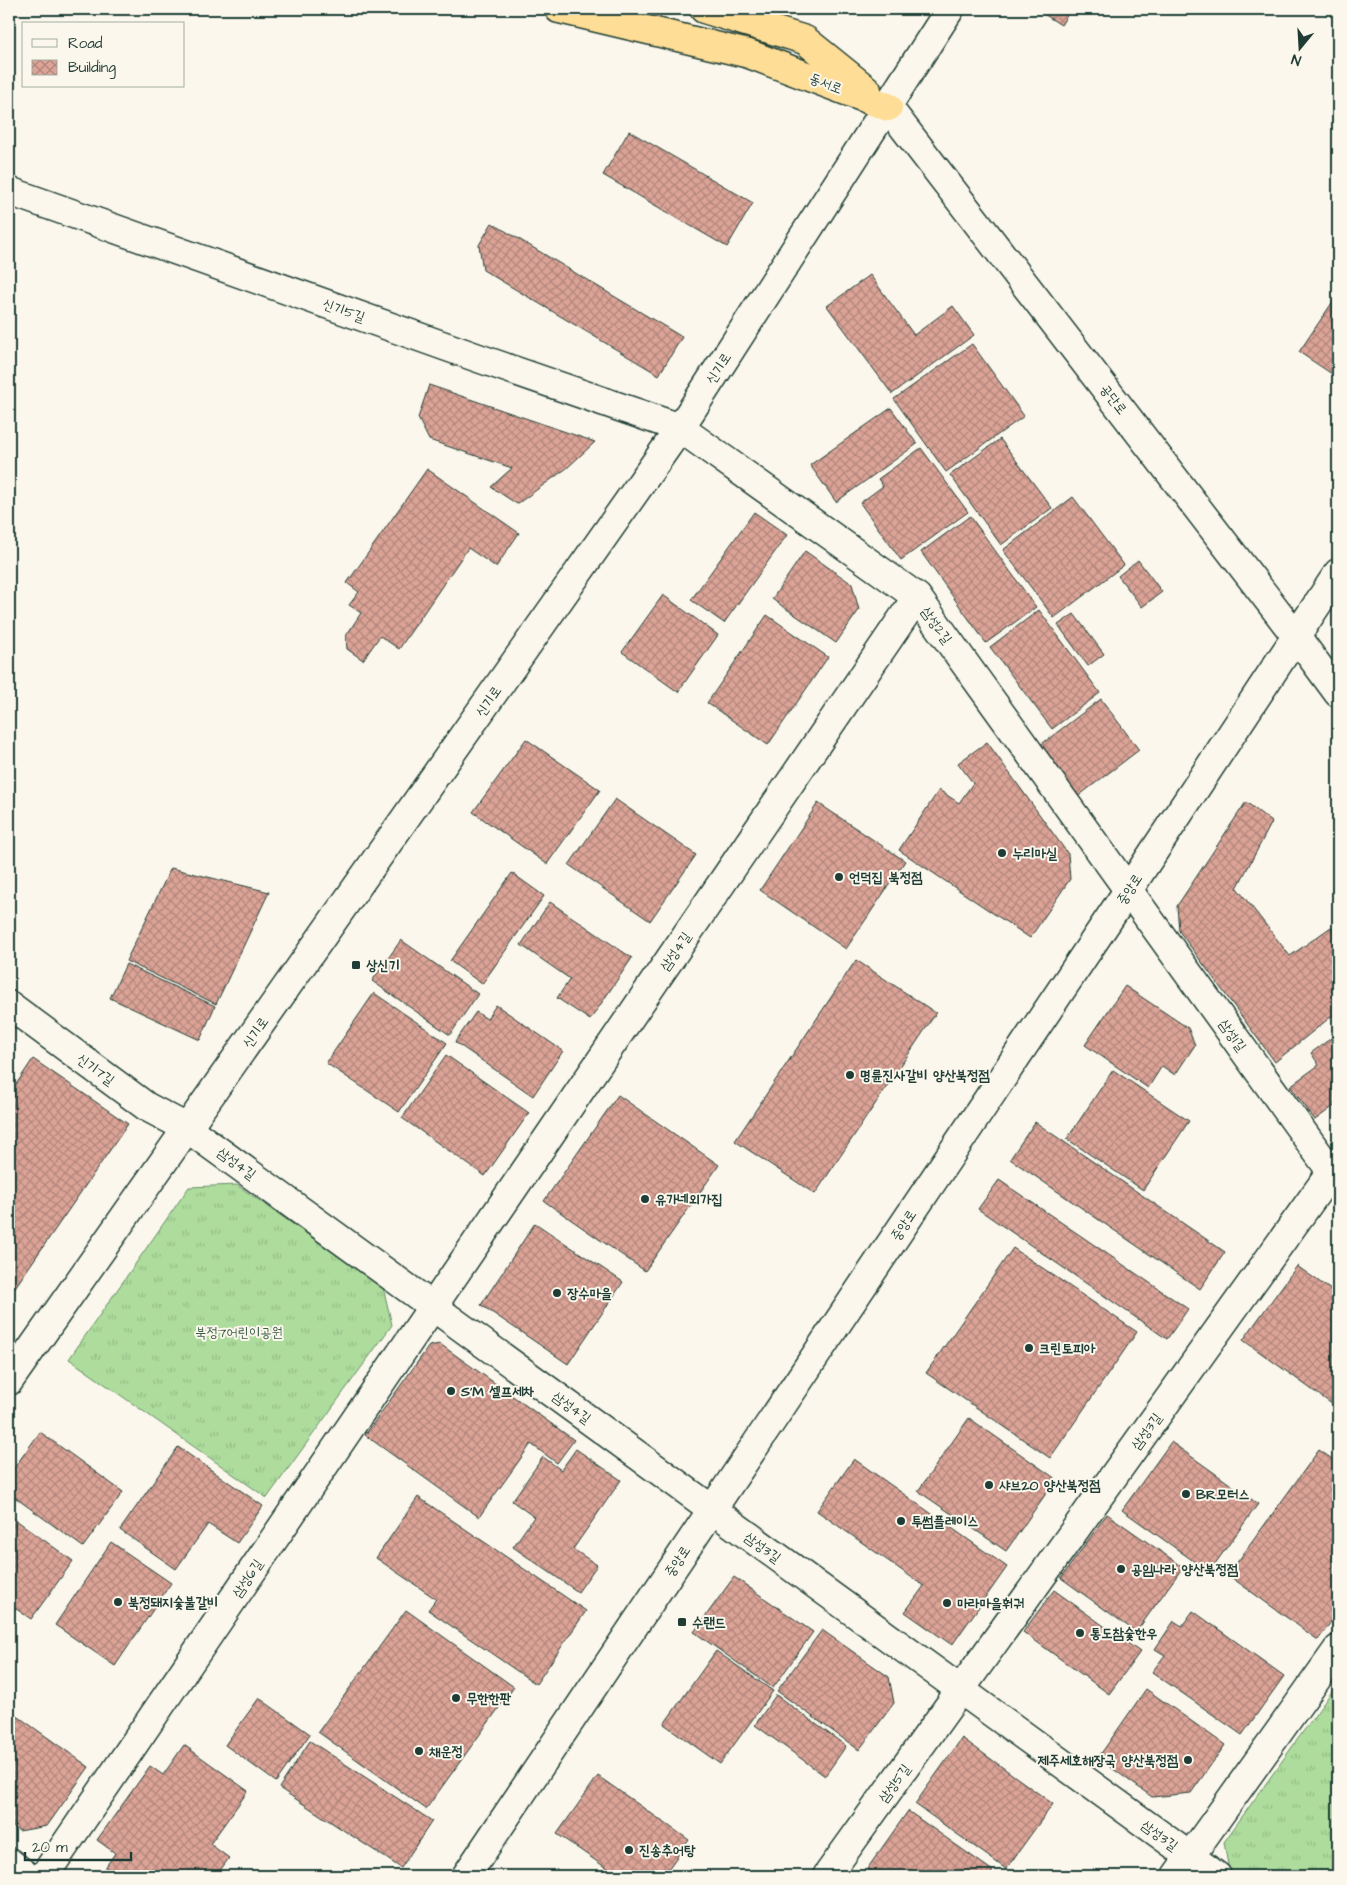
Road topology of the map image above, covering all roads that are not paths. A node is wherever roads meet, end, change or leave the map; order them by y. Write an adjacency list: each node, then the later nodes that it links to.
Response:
1 (558, 9): 4 (highway, 동서로)
2 (704, 9): 4 (highway, 동서로)
3 (950, 9): 4 (street, 신기로)
4 (888, 107): 6 (street, 신기로); 9 (street, 공단로)
5 (9, 191): 6 (street, 신기5길)
6 (680, 428): 8 (street, 삼성2길); 13 (street, 신기로)
7 (1338, 573): 9 (street, 중앙로)
8 (917, 596): 11 (street, 삼성2길); 15 (street, 삼성4길)
9 (1296, 636): 10 (street, 공단로); 11 (street, 중앙로)
10 (1338, 693)
11 (1129, 889): 14 (street, 삼성1길); 17 (street, 중앙로)
12 (9, 1005): 13 (street, 신기7길)
13 (187, 1128): 15 (street, 삼성4길); 16 (street, 신기로)
14 (1335, 1176): 19 (street, 삼성3길)
15 (432, 1305): 17 (street, 삼성4길); 23 (street, 삼성6길)
16 (9, 1381)
17 (712, 1510): 19 (street, 삼성3길); 24 (street, 중앙로)
18 (1338, 1649): 21 (street, 삼성3길)
19 (961, 1690): 21 (street, 삼성3길); 25 (street, 삼성5길)
20 (9, 1862): 22 (street)
21 (1183, 1866): 26 (street, 삼성3길)
22 (27, 1876)
23 (44, 1876)
24 (466, 1876)
25 (827, 1876)
26 (1217, 1876)

